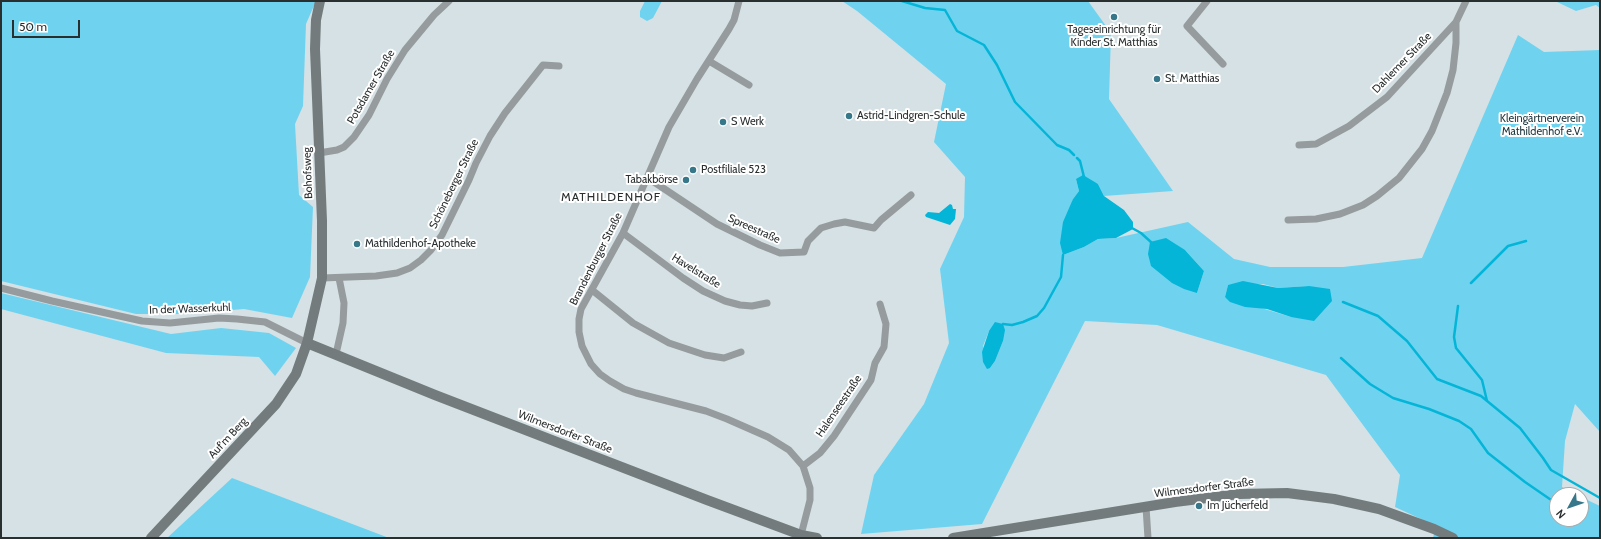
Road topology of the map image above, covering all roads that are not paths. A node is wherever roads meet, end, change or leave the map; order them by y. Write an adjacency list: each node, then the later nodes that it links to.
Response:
1 (320, 1): 12 (street, Bohofsweg)
2 (449, 1): 12 (street, Potsdamer Straße)
3 (739, 1): 7 (street, Brandenburger Straße)
4 (1207, 1): 8 (street)
5 (1466, 1): 6 (street)
6 (1456, 22): 11 (street, Dahlemer Straße); 15 (street)
7 (709, 61): 10 (street); 13 (street, Brandenburger Straße)
8 (1222, 64)
9 (559, 66): 18 (street, Schöneberger Straße)
10 (749, 86)
11 (1299, 145)
12 (319, 153): 17 (street, Bohofsweg)
13 (648, 178): 14 (street, Spreestraße); 16 (street, Brandenburger Straße)
14 (911, 194)
15 (1288, 220)
16 (623, 233): 20 (street, Brandenburger Straße); 21 (street, Havelstraße)
17 (322, 278): 18 (street, Schöneberger Straße); 23 (street, Bohofsweg)
18 (339, 278): 25 (street)
19 (1, 288): 23 (street, In der Wasserkuhl)
20 (592, 290): 24 (street); 26 (street, Brandenburger Straße)
21 (767, 303)
22 (880, 304): 26 (street, Halenseestraße)
23 (307, 343): 25 (street, Wilmersdorfer Straße); 29 (street, Auf'm Berg)
24 (741, 352)
25 (336, 354): 28 (street, Wilmersdorfer Straße)
26 (803, 466): 28 (street, Brandenburger Straße)
27 (1146, 507): 31 (street, Wilmersdorfer Straße); 32 (street); 33 (street, Wilmersdorfer Straße)
28 (801, 535): 30 (street, Wilmersdorfer Straße)
29 (151, 538)
30 (817, 538)
31 (953, 538)
32 (1148, 538)
33 (1453, 538)

